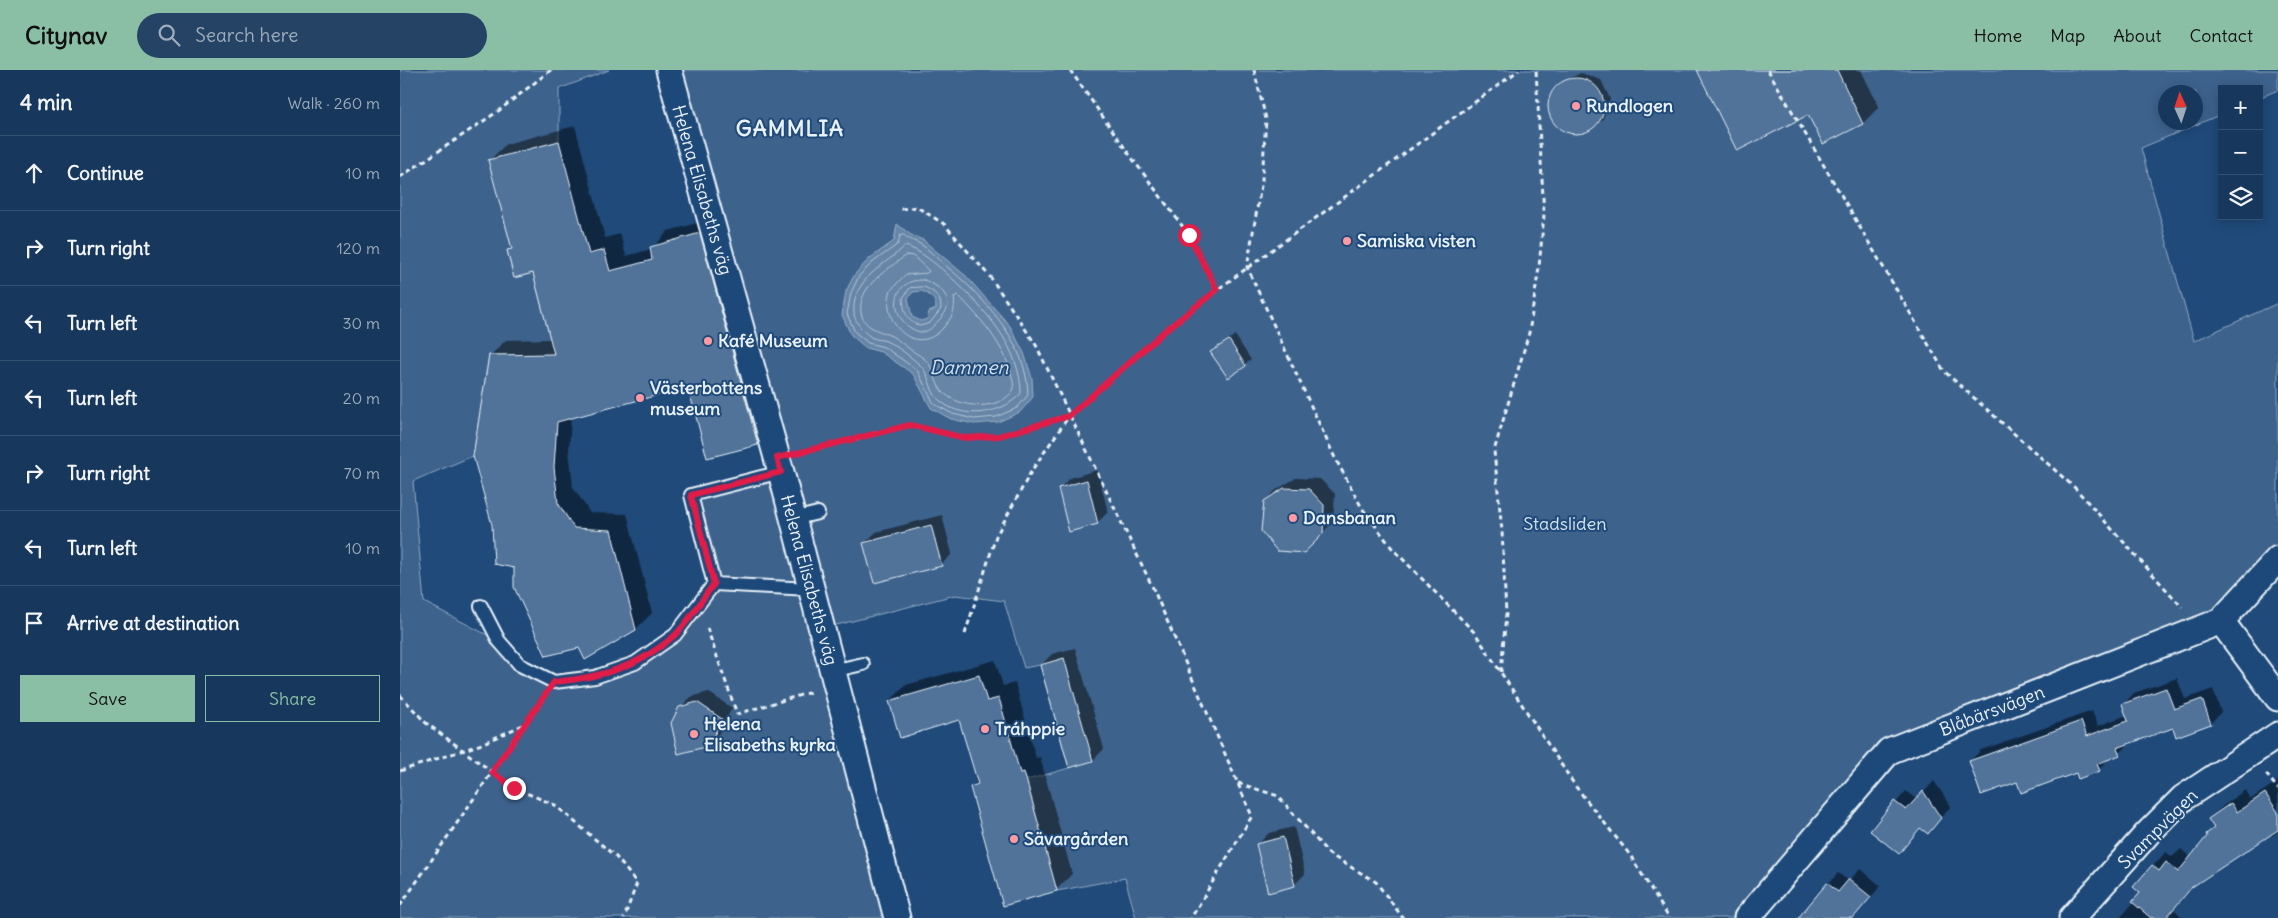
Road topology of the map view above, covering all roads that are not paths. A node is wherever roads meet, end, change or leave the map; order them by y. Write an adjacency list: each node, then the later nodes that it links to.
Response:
1 (669, 70): 2 (street, Helena Elisabeths väg)
2 (779, 465): 4 (street, Helena Elisabeths väg); 6 (lane)
3 (818, 514): 4 (lane)
4 (793, 520): 7 (street, Helena Elisabeths väg)
5 (2278, 559): 9 (street, Blåbärsvägen)
6 (714, 584): 7 (lane); 8 (lane)
7 (811, 589): 11 (street, Helena Elisabeths väg)
8 (481, 606)
9 (2212, 626): 12 (street); 15 (street, Blåbärsvägen)
10 (863, 664): 11 (lane)
11 (834, 678): 14 (street, Helena Elisabeths väg)
12 (2278, 698)
13 (2278, 735): 16 (street, Svampvägen)
14 (897, 918)
15 (1747, 918)
16 (2072, 918)

